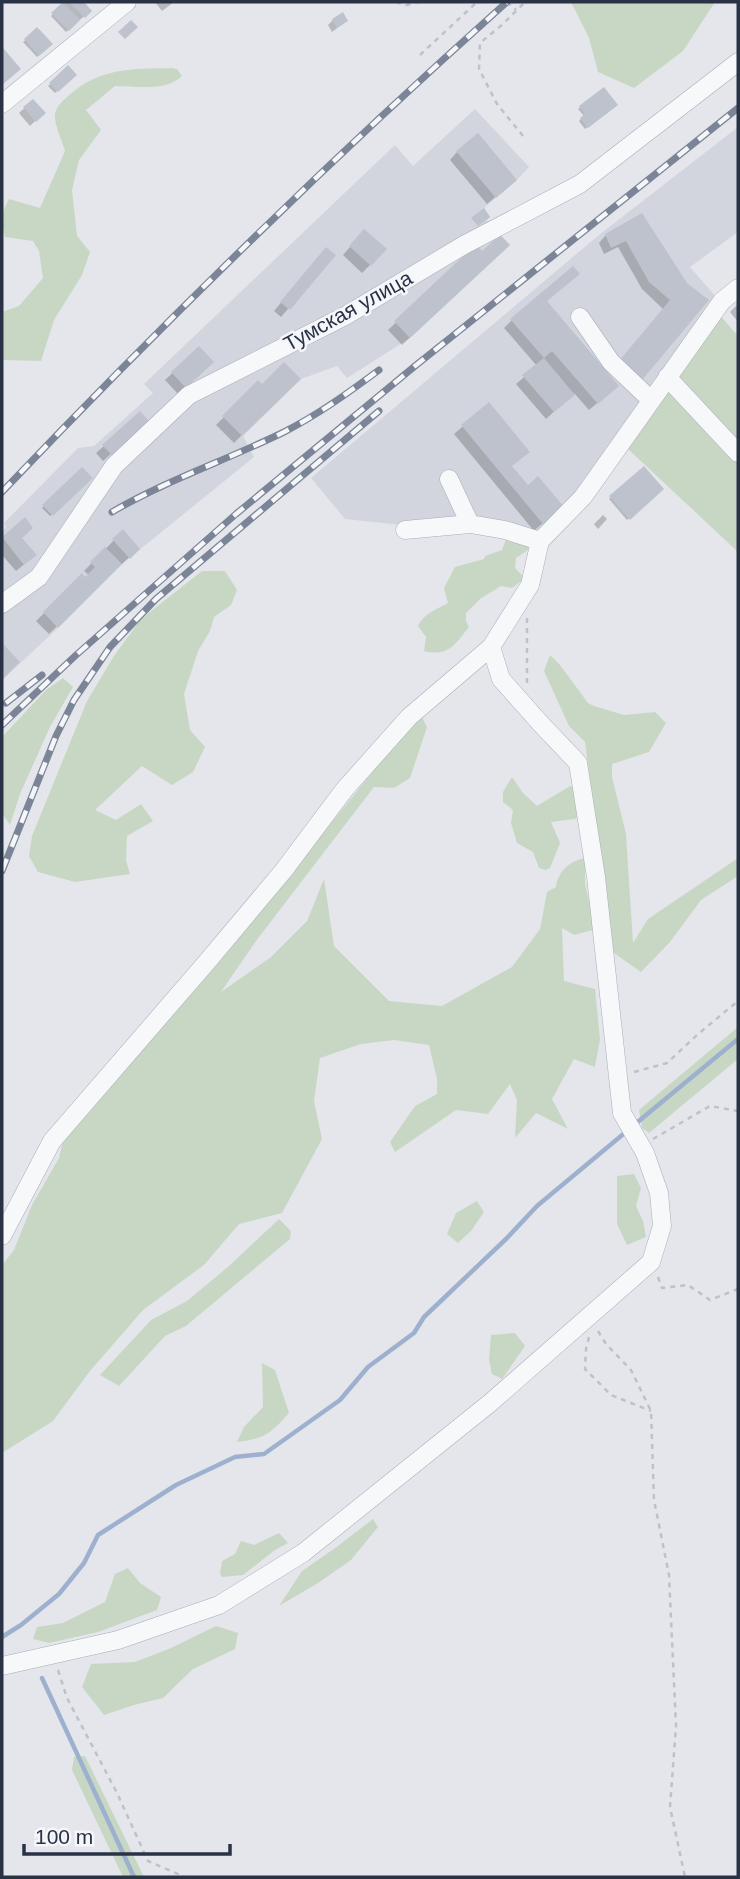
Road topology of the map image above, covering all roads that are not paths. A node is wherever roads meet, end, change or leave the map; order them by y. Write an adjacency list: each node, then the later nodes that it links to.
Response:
1 (127, 2): 3 (street)
2 (738, 62): 13 (street, Тумская улица)
3 (2, 104)
4 (738, 288): 6 (street)
5 (580, 317): 7 (street)
6 (667, 377): 7 (street); 8 (street)
7 (651, 400): 12 (street)
8 (738, 453)
9 (449, 479): 10 (street)
10 (470, 524): 11 (street); 12 (street)
11 (405, 530)
12 (540, 541): 14 (street)
13 (2, 604)
14 (491, 647): 15 (street); 16 (street)
15 (2, 1236)
16 (2, 1665)

